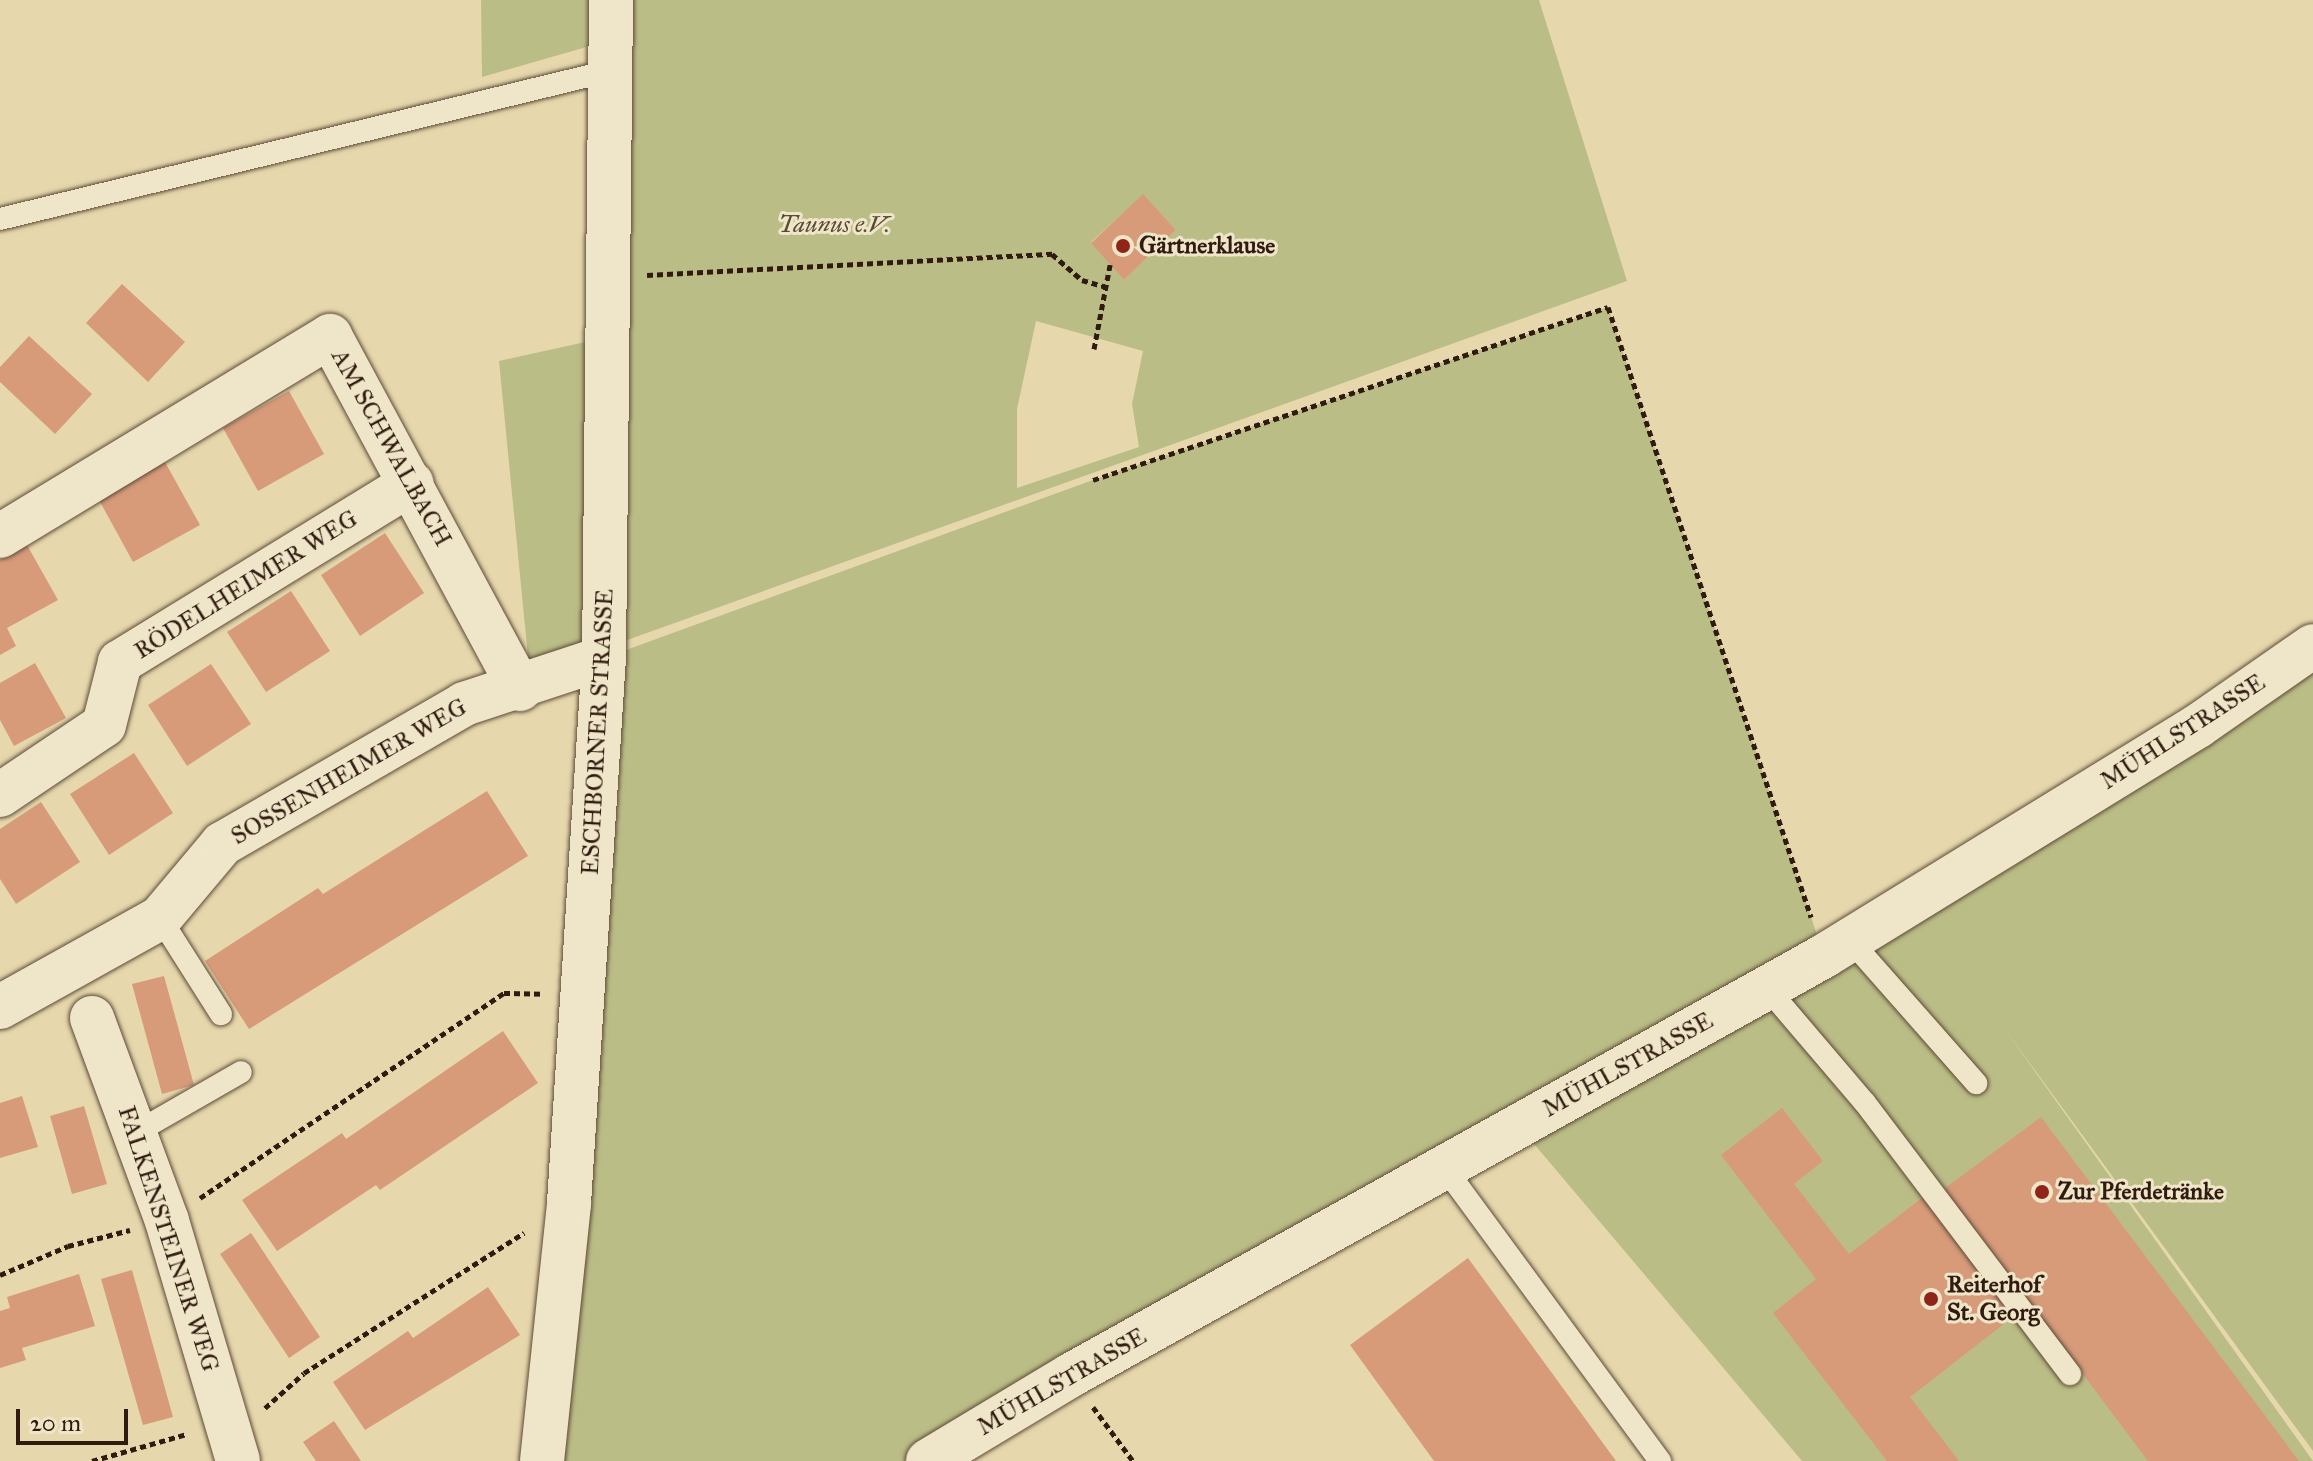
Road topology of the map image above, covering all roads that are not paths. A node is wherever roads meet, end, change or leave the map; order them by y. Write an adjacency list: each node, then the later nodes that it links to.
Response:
1 (611, 0): 2 (street, ESCHBORNER STRASSE)
2 (613, 70): 3 (lane); 7 (street, ESCHBORNER STRASSE)
3 (0, 219)
4 (412, 483): 5 (street, AM SCHWALBACH); 8 (street, AM SCHWALBACH); 9 (street, RÖDELHEIMER WEG)
5 (0, 536)
6 (2313, 646): 11 (street, MÜHLSTRASSE)
7 (604, 658): 8 (street, SOSSENHEIMER WEG); 22 (street, ESCHBORNER STRASSE)
8 (520, 689): 10 (street, SOSSENHEIMER WEG)
9 (0, 795)
10 (160, 918): 13 (street, SOSSENHEIMER WEG); 14 (lane)
11 (1837, 948): 12 (street, MÜHLSTRASSE); 17 (lane)
12 (1767, 988): 19 (street, MÜHLSTRASSE); 20 (lane)
13 (0, 1007)
14 (221, 1014)
15 (92, 1018): 18 (street, FALKENSTEINER WEG)
16 (241, 1072): 18 (lane)
17 (1976, 1083)
18 (135, 1133): 21 (street, FALKENSTEINER WEG)
19 (1444, 1167): 23 (street, MÜHLSTRASSE); 24 (lane)
20 (2070, 1374)
21 (232, 1442)
22 (542, 1461)
23 (928, 1461)
24 (1660, 1461)

